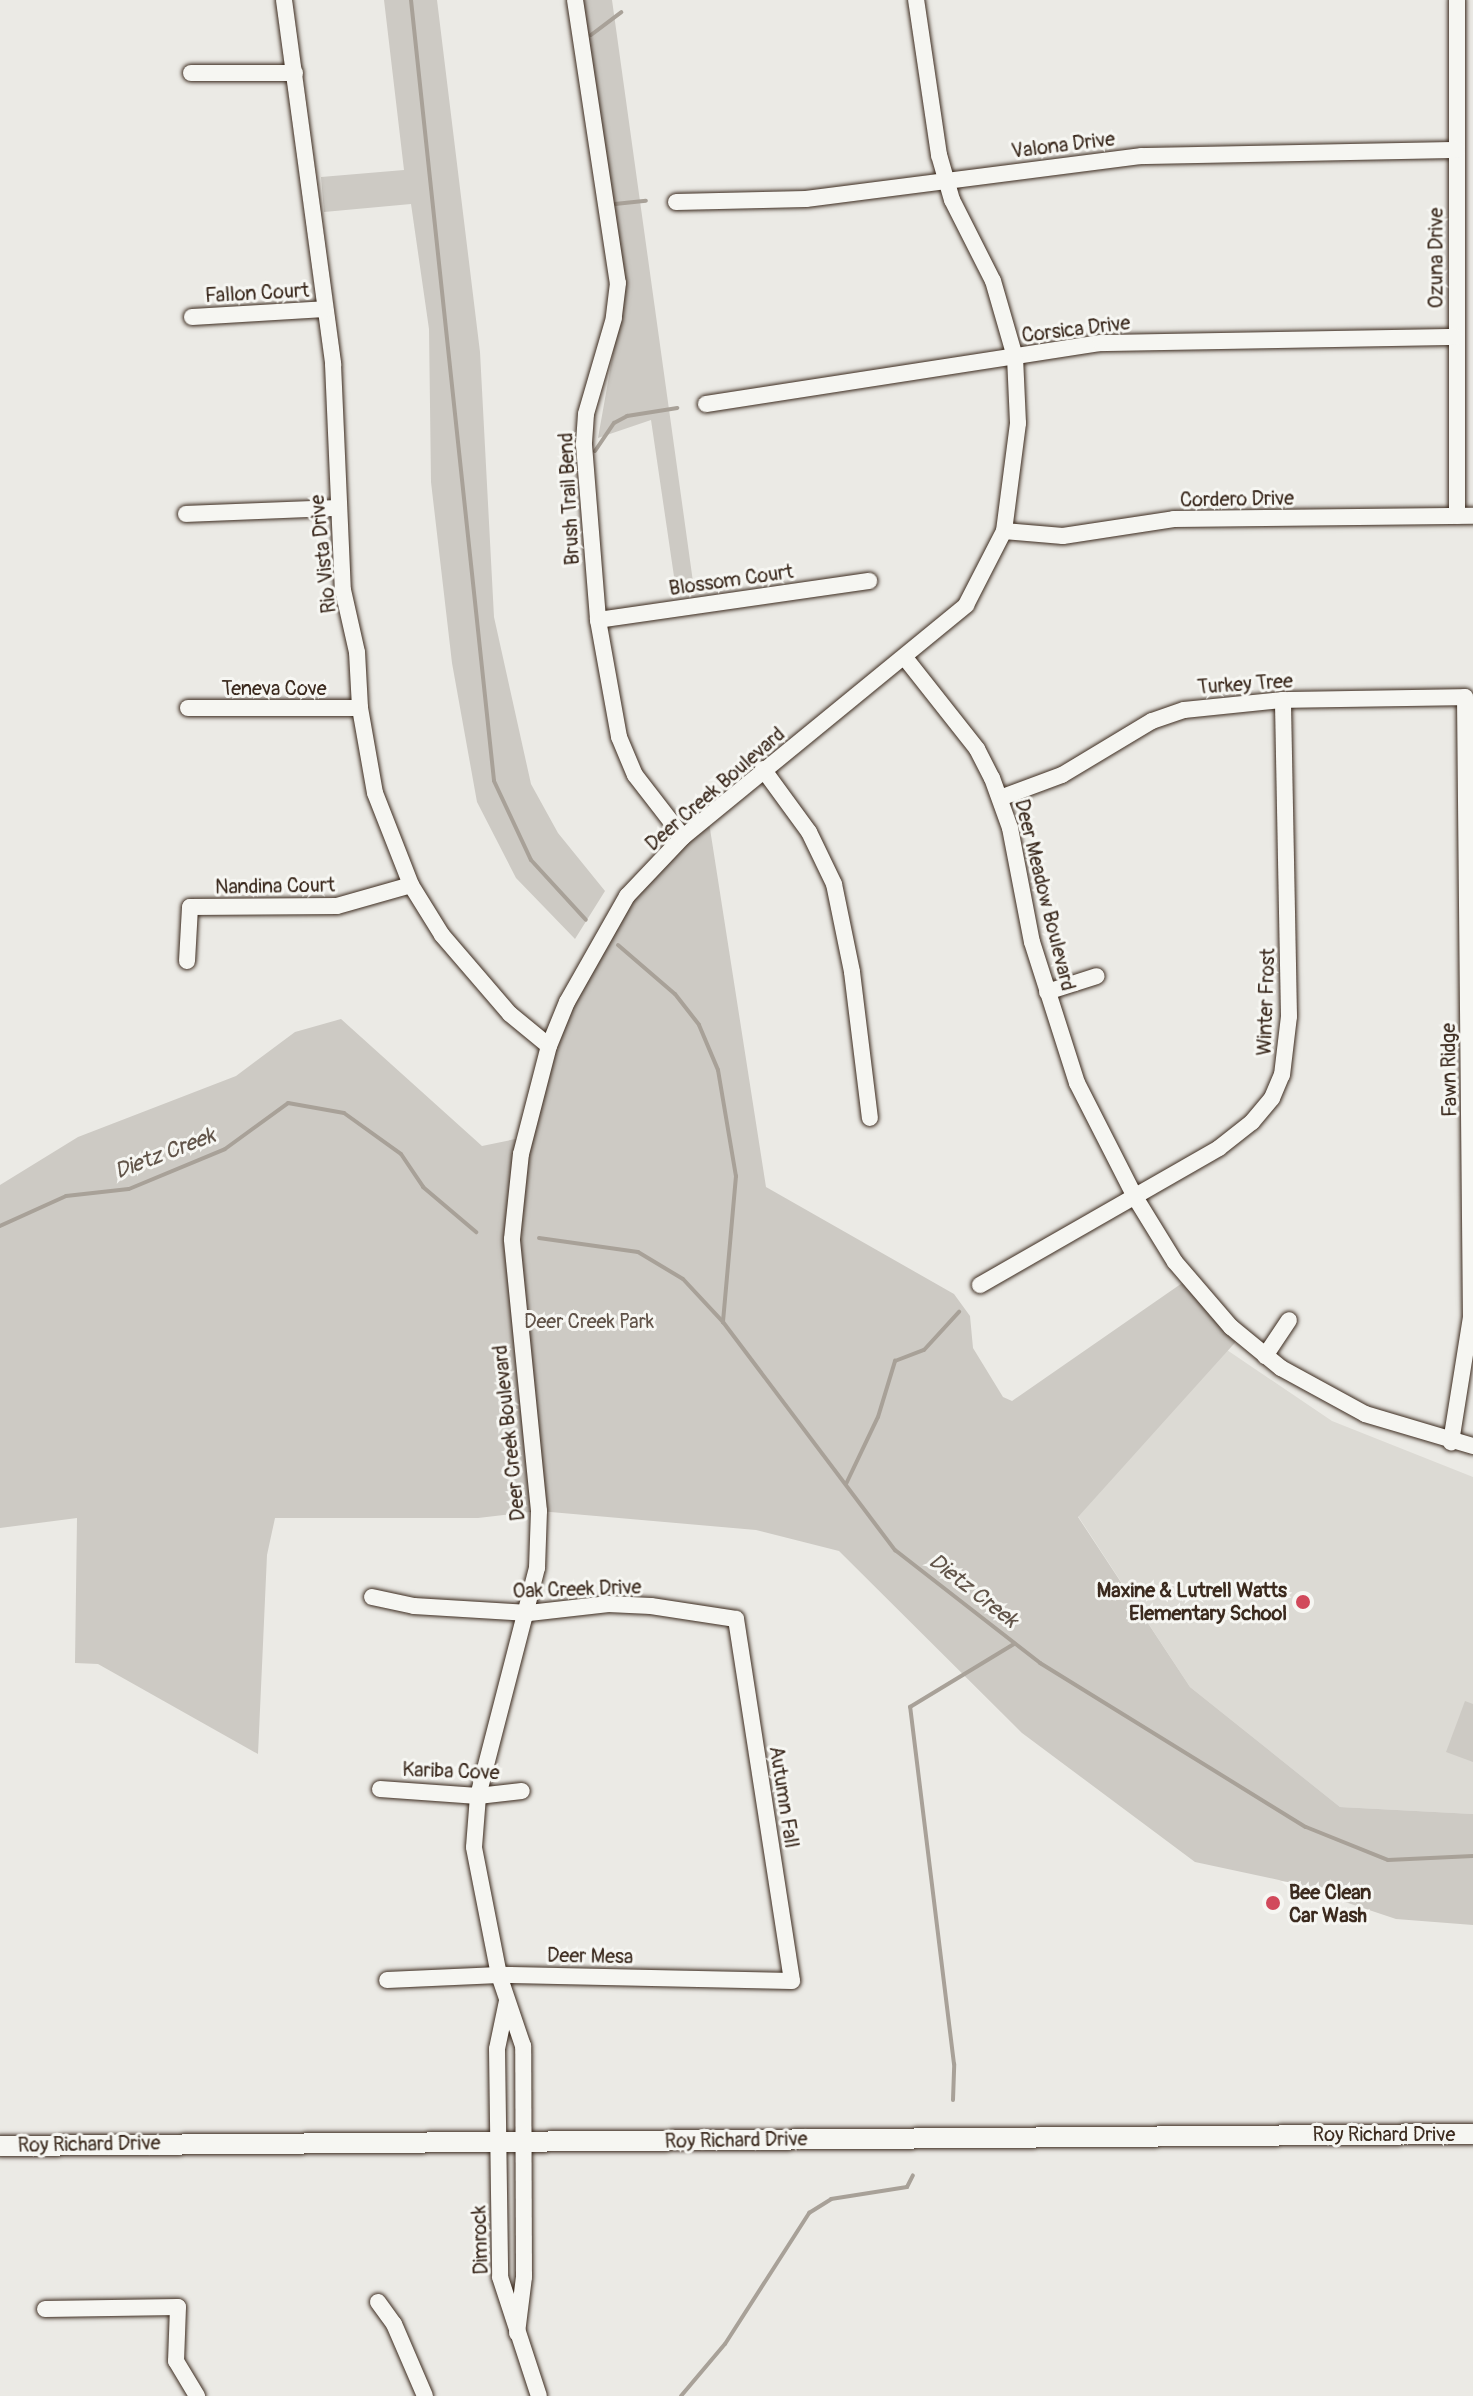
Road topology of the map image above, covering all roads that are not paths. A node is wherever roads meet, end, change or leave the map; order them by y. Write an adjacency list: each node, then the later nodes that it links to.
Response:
1 (284, 0): 6 (street, Rio Vista Drive)
2 (575, 0): 20 (street, Brush Trail Bend)
3 (916, 0): 8 (street, Deer Creek Boulevard)
4 (1457, 0): 7 (street, Ozuna Drive)
5 (191, 73): 6 (street)
6 (295, 73): 10 (street, Rio Vista Drive)
7 (1457, 150): 8 (street, Valona Drive); 12 (street, Ozuna Drive)
8 (947, 182): 9 (street, Valona Drive); 13 (street, Deer Creek Boulevard)
9 (676, 202)
10 (325, 309): 11 (street, Fallon Court); 15 (street, Rio Vista Drive)
11 (192, 317)
12 (1455, 337): 13 (street, Corsica Drive); 17 (street, Ozuna Drive)
13 (1015, 357): 14 (street, Corsica Drive); 18 (street, Deer Creek Boulevard)
14 (706, 404)
15 (337, 508): 16 (street); 25 (street, Rio Vista Drive)
16 (186, 514)
17 (1465, 516): 18 (street, Cordero Drive)
18 (1004, 531): 21 (street, Deer Creek Boulevard)
19 (869, 581): 20 (street, Blossom Court)
20 (598, 620): 28 (street, Brush Trail Bend)
21 (906, 659): 26 (street, Deer Creek Boulevard); 27 (street, Deer Meadow Boulevard)
22 (1465, 697): 23 (street, Turkey Tree); 39 (street, Fawn Ridge)
23 (1283, 700): 27 (street, Turkey Tree); 35 (street, Winter Frost)
24 (188, 708): 25 (street, Teneva Cove)
25 (360, 708): 29 (street, Rio Vista Drive)
26 (763, 769): 28 (street, Deer Creek Boulevard); 34 (street)
27 (1000, 798): 32 (street, Deer Meadow Boulevard)
28 (683, 837): 33 (street, Deer Creek Boulevard)
29 (411, 885): 30 (street, Nandina Court); 33 (street, Rio Vista Drive)
30 (187, 961)
31 (1097, 976): 32 (street)
32 (1047, 992): 35 (street, Deer Meadow Boulevard)
33 (549, 1046): 42 (street, Deer Creek Boulevard)
34 (870, 1118)
35 (1135, 1197): 36 (street, Winter Frost); 38 (street, Deer Meadow Boulevard)
36 (980, 1285)
37 (1289, 1320): 38 (street)
38 (1265, 1356): 39 (street, Deer Meadow Boulevard)
39 (1451, 1442): 40 (street, Deer Meadow Boulevard)
40 (1473, 1446)
41 (372, 1597): 42 (street, Oak Creek Drive)
42 (529, 1613): 43 (street, Oak Creek Drive); 46 (street, Deer Creek Boulevard)
43 (736, 1619): 49 (street, Autumn Fall)
44 (380, 1789): 46 (street, Kariba Cove)
45 (522, 1791): 46 (street, Kariba Cove)
46 (478, 1796): 47 (street, Deer Creek Boulevard)
47 (499, 1975): 48 (street, Deer Mesa); 49 (street, Deer Mesa); 50 (street, Deer Creek Boulevard)
48 (387, 1980)
49 (792, 1981)
50 (507, 2001): 52 (street, Deer Creek Boulevard); 53 (street, Deer Creek Boulevard)
51 (1473, 2134): 52 (main road, Roy Richard Drive)
52 (525, 2142): 53 (main road, Roy Richard Drive); 57 (street, Dimrock)
53 (497, 2143): 54 (main road, Roy Richard Drive); 57 (street, Dimrock)
54 (0, 2146)
55 (378, 2302): 59 (street)
56 (45, 2309): 58 (street)
57 (517, 2333): 60 (street, Dimrock)
58 (197, 2396)
59 (425, 2396)
60 (539, 2396)

